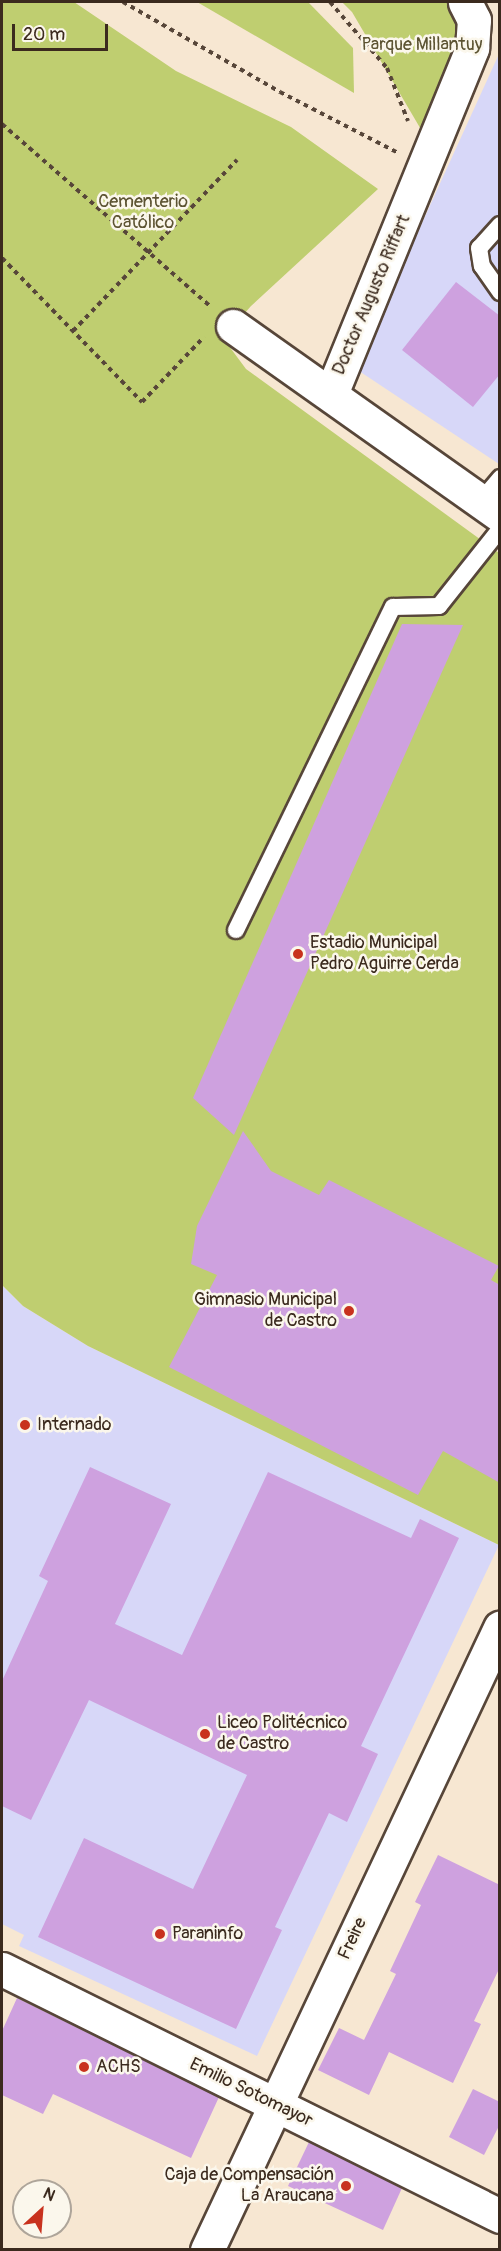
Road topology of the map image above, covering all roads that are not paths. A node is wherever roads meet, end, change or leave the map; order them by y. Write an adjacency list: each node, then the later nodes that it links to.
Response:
1 (465, 2): 5 (street, Doctor Augusto Riffart)
2 (500, 225): 3 (lane)
3 (500, 292)
4 (228, 322): 5 (street)
5 (331, 394): 6 (street, Doctor Augusto Riffart)
6 (493, 498)
7 (500, 529): 8 (lane)
8 (236, 930)
9 (500, 1628): 11 (street, Freire)
10 (2, 1969): 11 (street, Emilio Sotomayor)
11 (275, 2105): 12 (street, Emilio Sotomayor); 13 (street, Freire)
12 (500, 2216)
13 (207, 2250)

